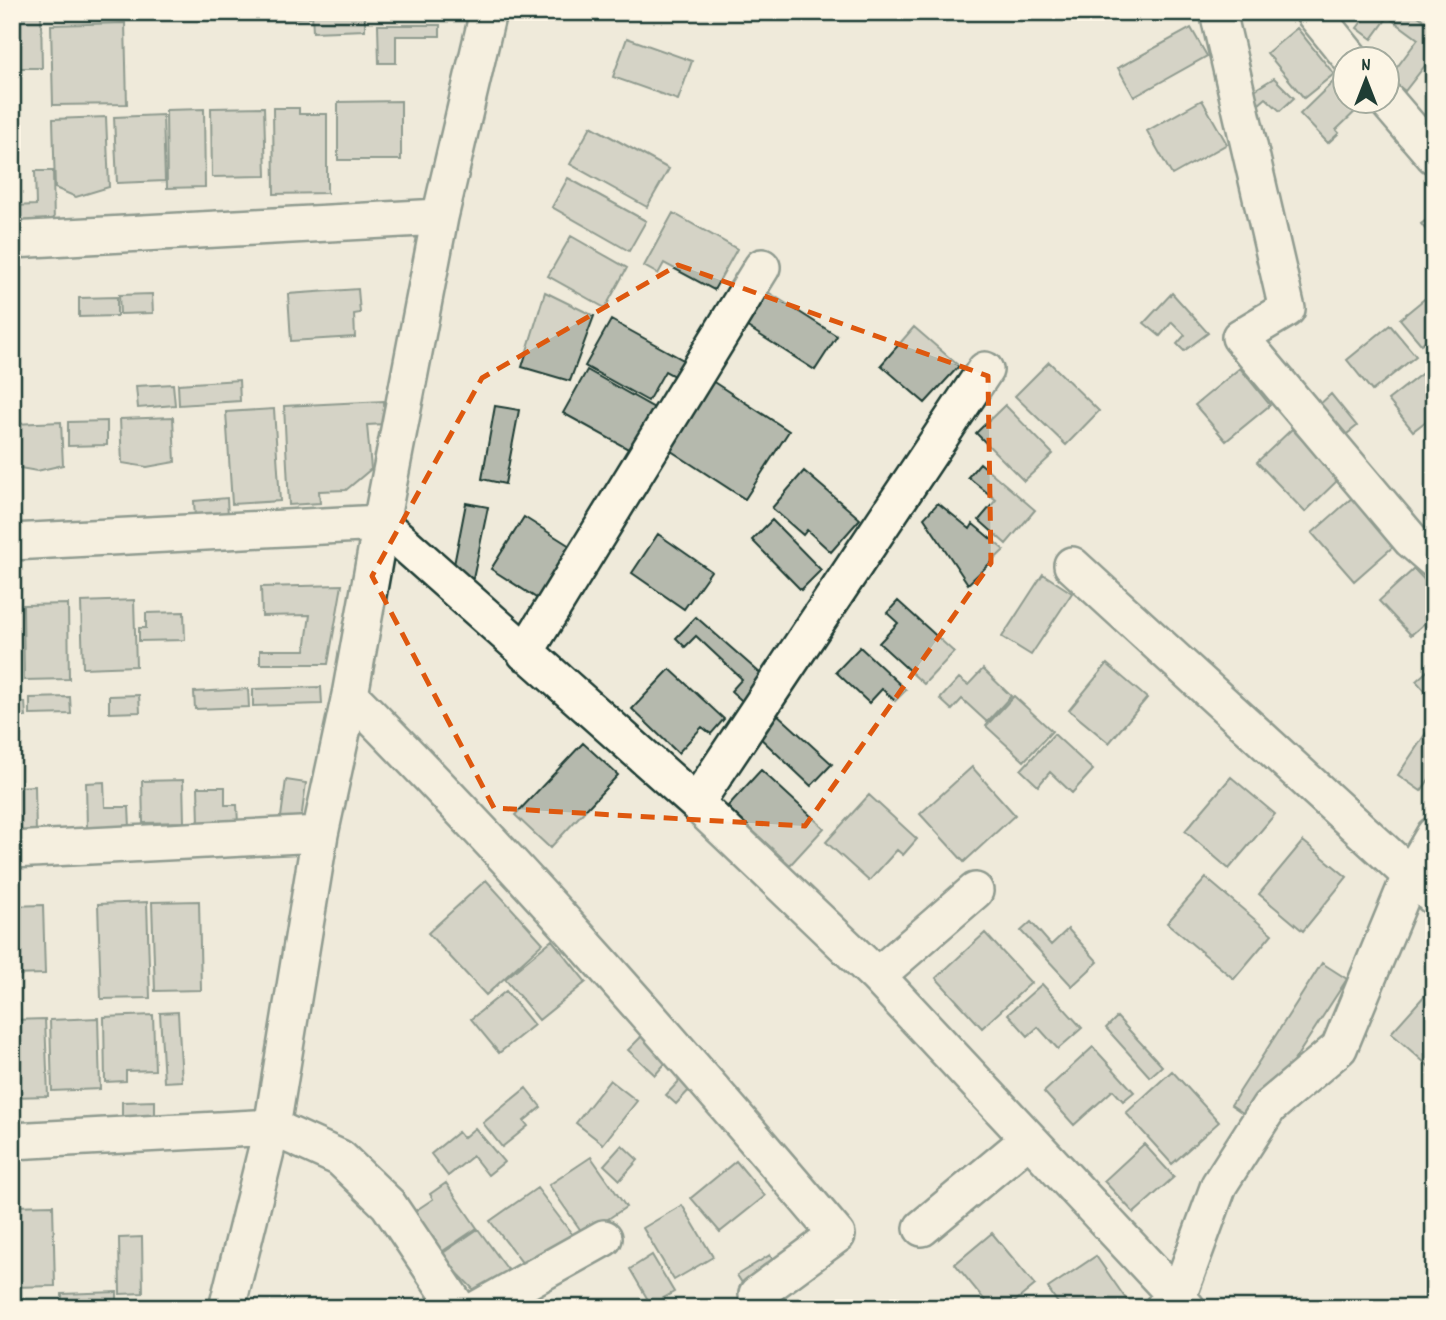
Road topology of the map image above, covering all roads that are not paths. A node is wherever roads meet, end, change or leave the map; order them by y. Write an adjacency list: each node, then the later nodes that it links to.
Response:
1 (488, 12): 7 (street)
2 (1218, 12): 12 (street)
3 (1313, 12): 4 (street)
4 (1341, 46)
5 (1400, 115): 6 (street)
6 (1434, 156)
7 (440, 217): 8 (street); 11 (street)
8 (12, 240)
9 (762, 267): 15 (street)
10 (985, 370): 17 (street)
11 (380, 523): 13 (street); 15 (street); 16 (street)
12 (1426, 540)
13 (12, 542)
14 (1072, 565): 21 (street)
15 (525, 653): 17 (street)
16 (350, 695): 18 (street); 29 (street)
17 (696, 803): 23 (street)
18 (320, 834): 20 (street); 24 (street)
19 (1434, 835): 21 (street)
20 (12, 850)
21 (1422, 886): 30 (street)
22 (975, 891): 23 (street)
23 (877, 975): 25 (street)
24 (272, 1127): 26 (street); 31 (street); 32 (street)
25 (1029, 1139): 27 (street); 30 (street)
26 (12, 1141)
27 (922, 1228)
28 (604, 1238): 33 (street)
29 (757, 1294)
30 (1176, 1304)
31 (227, 1308)
32 (458, 1308)
33 (479, 1308)

